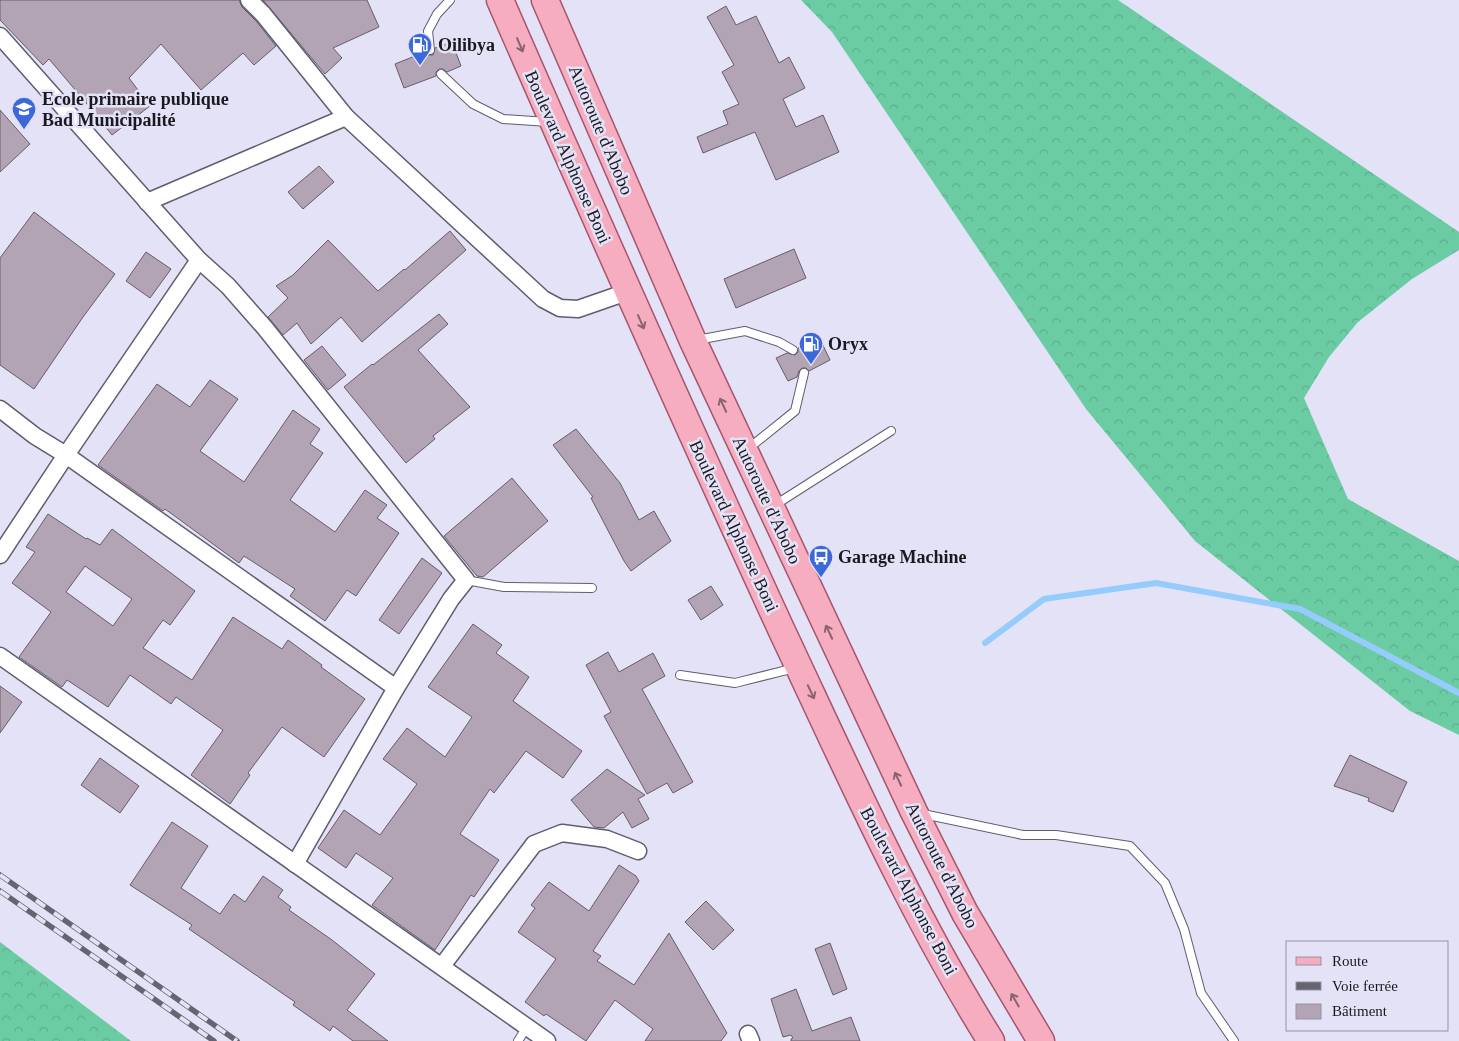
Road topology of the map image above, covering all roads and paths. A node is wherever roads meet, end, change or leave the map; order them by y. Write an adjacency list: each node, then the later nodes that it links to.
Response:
1 (249, 0): 8 (street)
2 (450, 0): 6 (lane)
3 (500, 0): 9 (main road, Boulevard Alphonse Boni, one-way to 9)
4 (545, 0): 13 (main road, Autoroute d'Abobo)
5 (0, 36): 10 (street)
6 (430, 50)
7 (441, 74): 9 (lane)
8 (346, 117): 10 (street); 12 (street)
9 (553, 123): 12 (main road, Boulevard Alphonse Boni)
10 (147, 202): 11 (street)
11 (199, 260): 19 (street); 22 (street)
12 (627, 292): 25 (main road, Boulevard Alphonse Boni, one-way to 25)
13 (693, 341): 14 (lane); 18 (main road, Autoroute d'Abobo, one-way to 13)
14 (793, 350)
15 (804, 373): 18 (lane)
16 (0, 409): 19 (street)
17 (891, 431): 20 (lane)
18 (745, 452): 20 (main road, Autoroute d'Abobo)
19 (66, 455): 21 (street); 27 (street)
20 (771, 508): 28 (main road, Autoroute d'Abobo, one-way to 20)
21 (0, 555)
22 (466, 580): 23 (lane); 27 (street)
23 (592, 588)
24 (0, 656): 30 (street)
25 (799, 667): 26 (lane); 33 (main road, Boulevard Alphonse Boni, one-way to 33)
26 (680, 674)
27 (396, 688): 30 (street)
28 (914, 812): 36 (main road, Autoroute d'Abobo, one-way to 28); 37 (lane)
29 (638, 851): 31 (street)
30 (295, 864): 31 (street)
31 (442, 966): 32 (street)
32 (528, 1027): 34 (lane); 35 (street)
33 (984, 1038)
34 (518, 1041)
35 (547, 1041)
36 (1041, 1041)
37 (1234, 1041)

